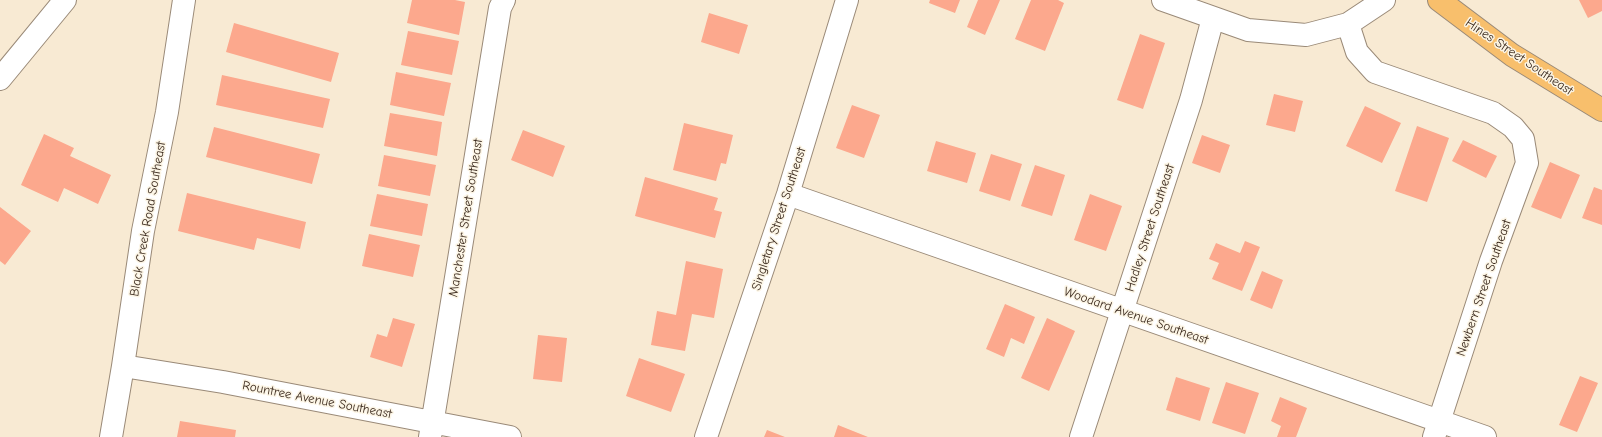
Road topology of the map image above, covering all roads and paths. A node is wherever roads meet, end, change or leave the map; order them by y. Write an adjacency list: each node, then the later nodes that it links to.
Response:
1 (65, 0): 10 (street)
2 (184, 0): 14 (street, Black Creek Road Southeast)
3 (504, 0): 15 (street, Manchester Street Southeast)
4 (847, 0): 12 (street, Singletary Street Southeast)
5 (1163, 0): 8 (street)
6 (1384, 0): 9 (street)
7 (1439, 0): 11 (main road, Hines Street Southeast)
8 (1214, 18): 9 (street); 13 (street, Hadley Street Southeast)
9 (1348, 24): 16 (street, Newbern Street Southeast)
10 (0, 79)
11 (1602, 110)
12 (788, 194): 13 (street, Woodard Avenue Southeast); 19 (street, Singletary Street Southeast)
13 (1123, 311): 16 (street, Woodard Avenue Southeast); 20 (street, Hadley Street Southeast)
14 (123, 366): 15 (street, Rountree Avenue Southeast); 17 (street, Black Creek Road Southeast)
15 (431, 429): 18 (street, Rountree Avenue Southeast)
16 (1437, 429): 21 (street, Woodard Avenue Southeast)
17 (111, 437)
18 (510, 437)
19 (706, 437)
20 (1081, 437)
21 (1485, 437)

